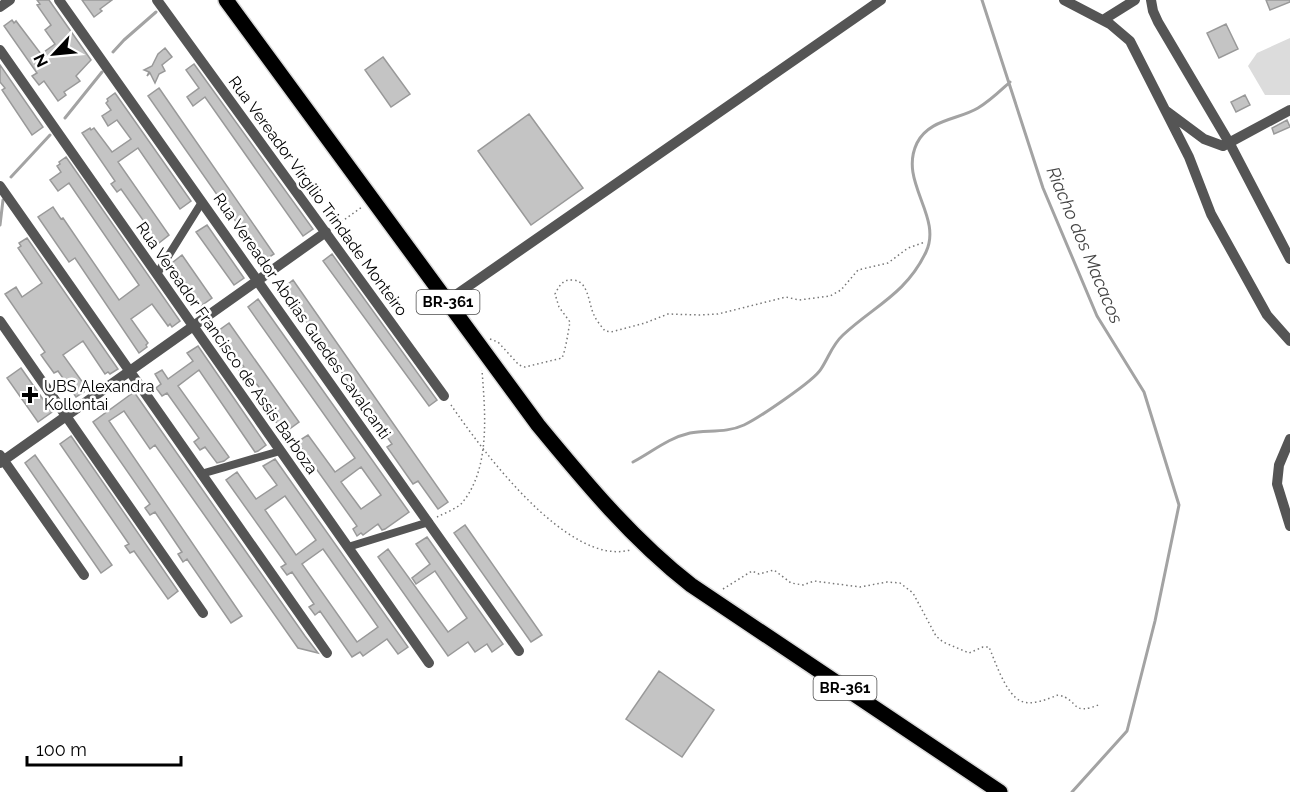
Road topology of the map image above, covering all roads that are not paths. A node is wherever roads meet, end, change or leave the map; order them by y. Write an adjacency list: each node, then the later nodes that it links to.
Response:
1 (10, 0): 9 (street)
2 (59, 0): 16 (street, Rua Vereador Abdias Guedes Cavalcanti)
3 (157, 0): 17 (street, Rua Vereador Virgílio Trindade Monteiro)
4 (226, 0): 21 (main road, BR-361)
5 (881, 0): 21 (street)
6 (1064, 0): 10 (street)
7 (1135, 0): 10 (street)
8 (1151, 0): 14 (street)
9 (0, 7)
10 (1102, 20): 12 (street)
11 (0, 50): 19 (street, Rua Vereador Francisco de Assis Barboza)
12 (1162, 108): 14 (street); 24 (street)
13 (1290, 110): 14 (street)
14 (1230, 144): 18 (street)
15 (0, 186): 25 (street)
16 (202, 202): 19 (street); 20 (street, Rua Vereador Abdias Guedes Cavalcanti)
17 (326, 232): 20 (street); 26 (street, Rua Vereador Virgílio Trindade Monteiro)
18 (1290, 259)
19 (157, 274): 23 (street, Rua Vereador Francisco de Assis Barboza)
20 (258, 280): 23 (street); 32 (street, Rua Vereador Abdias Guedes Cavalcanti)
21 (447, 301): 40 (main road, BR-361)
22 (0, 321): 27 (street)
23 (192, 326): 25 (street); 29 (street, Rua Vereador Francisco de Assis Barboza)
24 (1290, 341)
25 (129, 372): 27 (street); 31 (street)
26 (444, 396)
27 (67, 416): 30 (street); 36 (street)
28 (1290, 440): 33 (street)
29 (280, 451): 31 (street); 34 (street, Rua Vereador Francisco de Assis Barboza)
30 (1, 459): 35 (street)
31 (201, 474): 38 (street)
32 (429, 522): 34 (street); 37 (street, Rua Vereador Abdias Guedes Cavalcanti)
33 (1290, 526)
34 (348, 548): 39 (street, Rua Vereador Francisco de Assis Barboza)
35 (84, 575)
36 (203, 613)
37 (519, 651)
38 (327, 653)
39 (429, 663)
40 (1000, 792)

